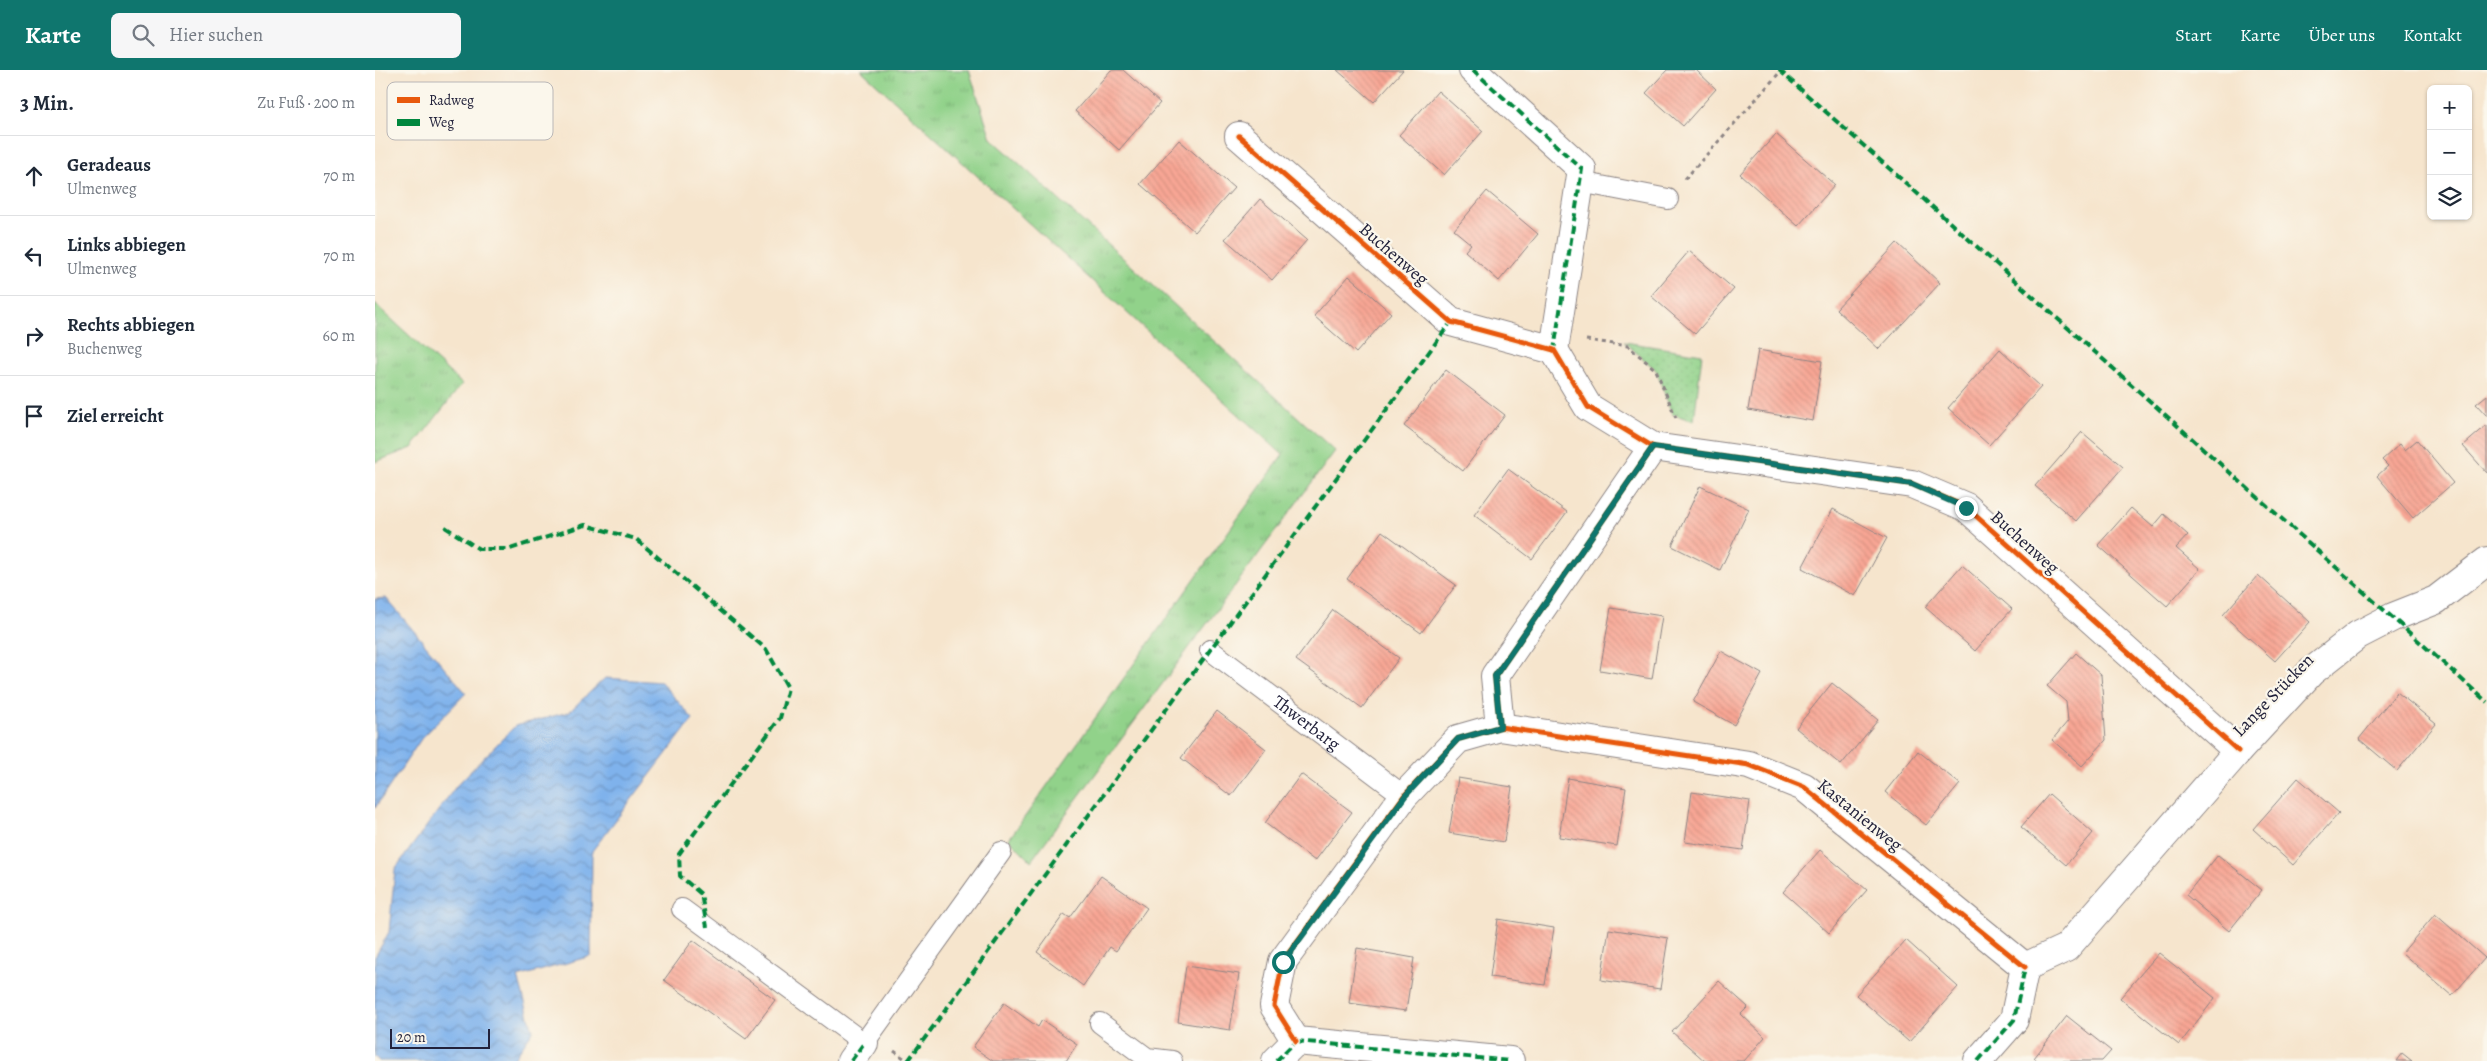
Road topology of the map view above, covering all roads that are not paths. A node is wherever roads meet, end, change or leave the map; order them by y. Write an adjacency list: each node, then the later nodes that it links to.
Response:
1 (1473, 70): 3 (street)
2 (1239, 136): 5 (street, Buchenweg)
3 (1580, 182): 4 (lane); 5 (street)
4 (1668, 198)
5 (1556, 342): 6 (street)
6 (1653, 447): 9 (street); 10 (street, Buchenweg)
7 (2487, 562): 10 (street, Lange Stücken)
8 (1210, 650): 11 (lane, Thwerbarg)
9 (1500, 727): 11 (street); 14 (street, Kastanienweg)
10 (2238, 751): 14 (street, Lange Stücken)
11 (1405, 796): 16 (street)
12 (1001, 852): 17 (lane)
13 (681, 909): 17 (lane)
14 (2025, 967): 21 (street)
15 (1099, 1023): 18 (lane)
16 (1296, 1041): 19 (street); 20 (street)
17 (857, 1052)
18 (1172, 1061)
19 (1276, 1061)
20 (1510, 1061)
21 (1978, 1061)

